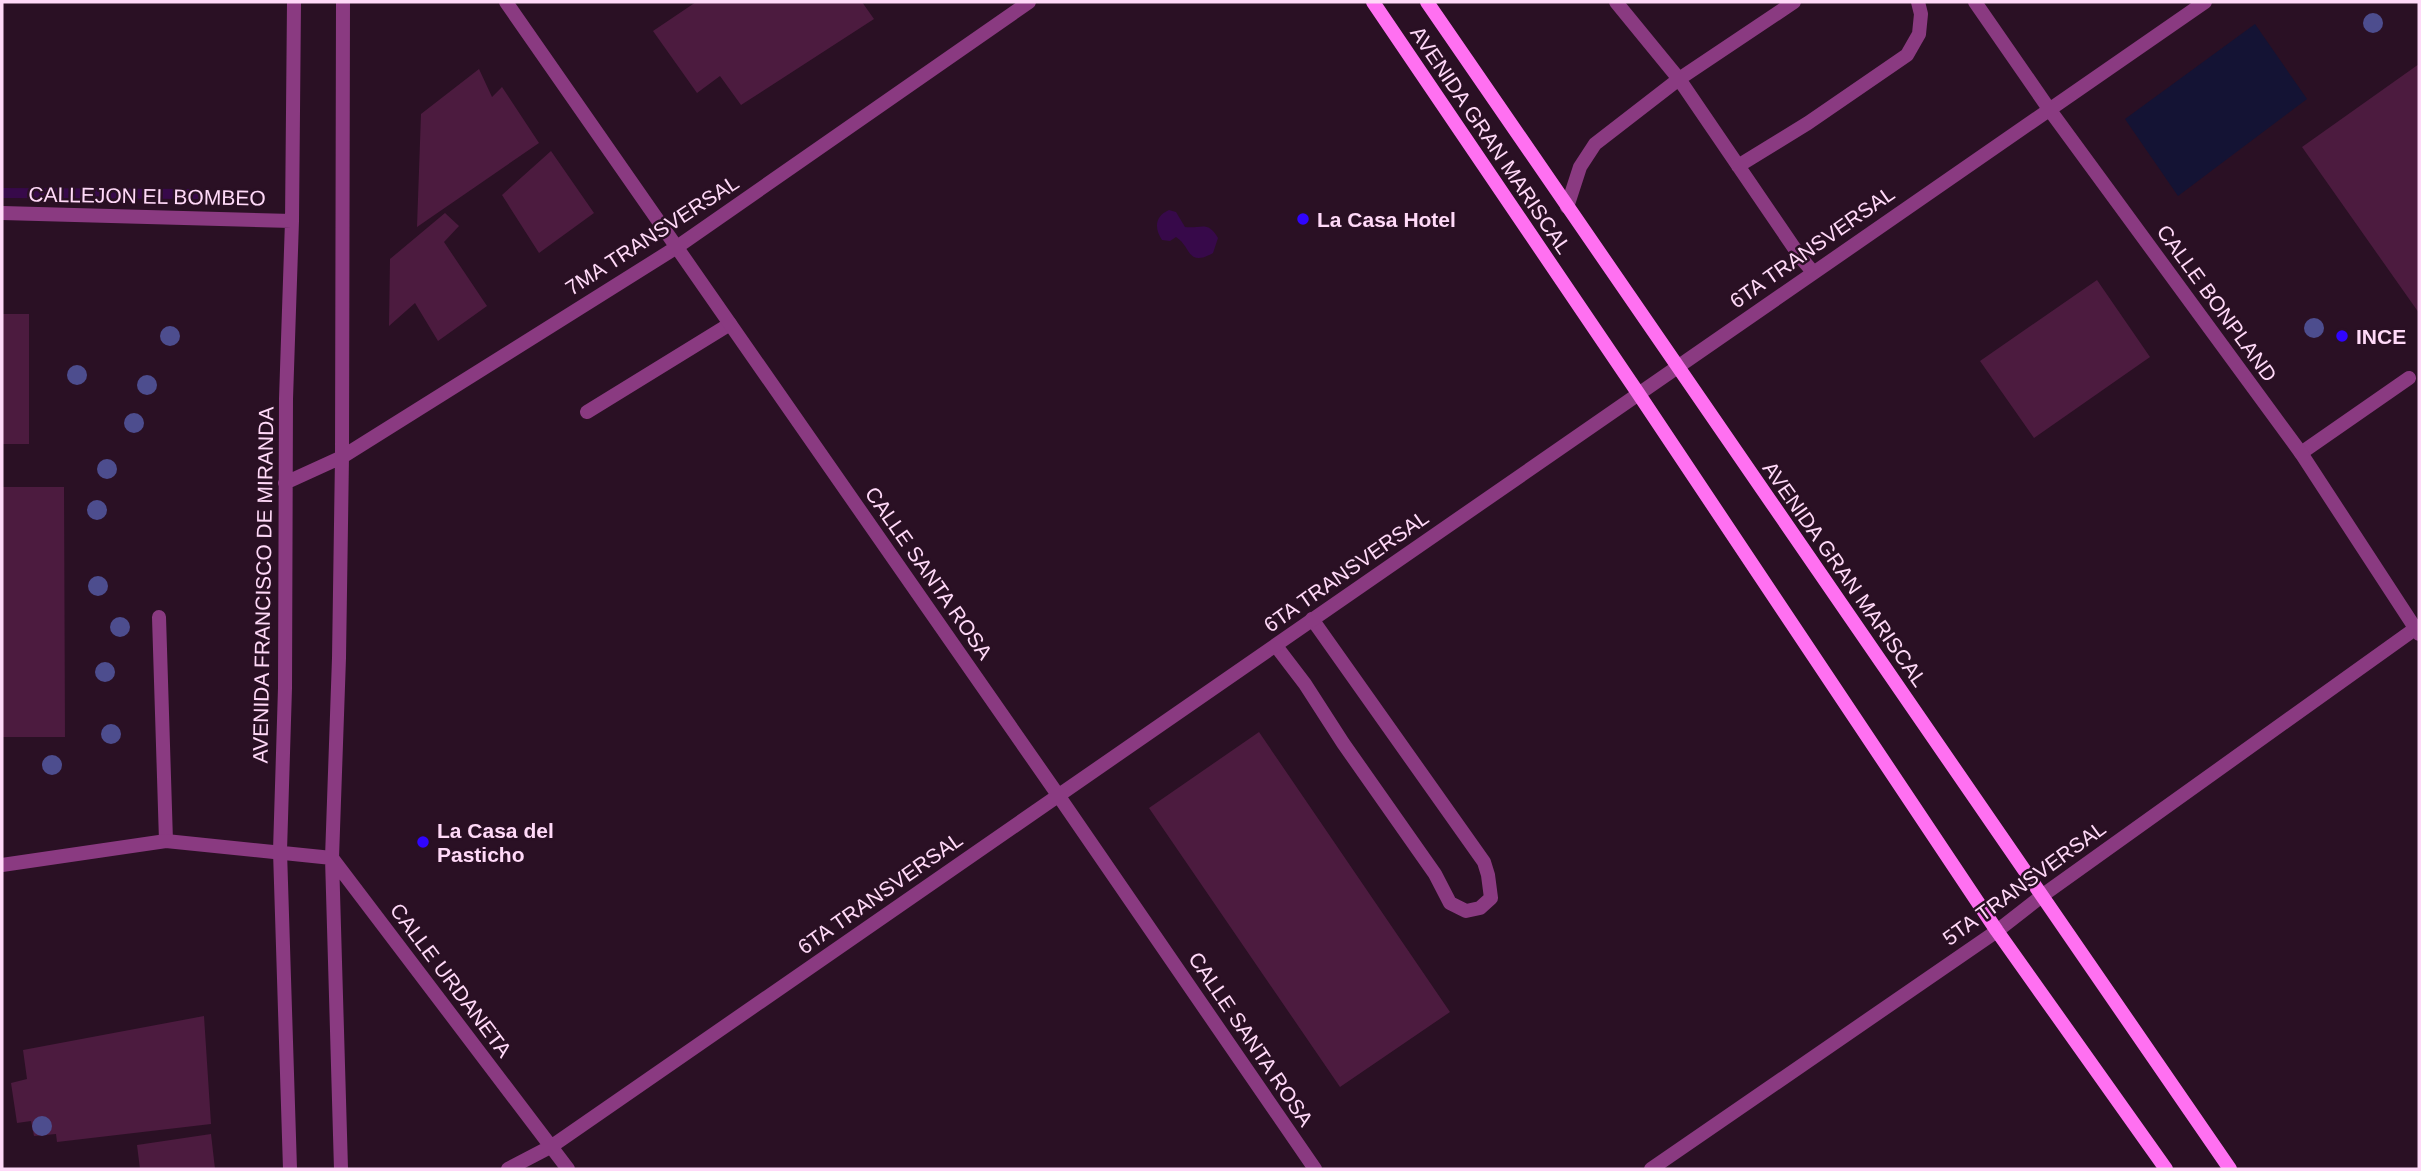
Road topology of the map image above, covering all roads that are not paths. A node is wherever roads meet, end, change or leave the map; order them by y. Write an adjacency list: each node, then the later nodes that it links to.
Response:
1 (288, 2): 13 (street)
2 (294, 2): 13 (street, AVENIDA FRANCISCO DE MIRANDA)
3 (343, 2): 28 (street)
4 (506, 2): 20 (street, CALLE SANTA ROSA)
5 (1029, 2): 20 (street, 7MA TRANSVERSAL)
6 (1373, 2): 25 (street, AVENIDA GRAN MARISCAL)
7 (1427, 2): 17 (street, AVENIDA GRAN MARISCAL)
8 (1616, 2): 14 (street)
9 (1794, 2): 14 (street)
10 (1918, 2): 16 (street)
11 (1975, 2): 15 (street, CALLE BONPLAND)
12 (2205, 2): 15 (street, 6TA TRANSVERSAL)
13 (294, 19): 19 (street, AVENIDA FRANCISCO DE MIRANDA)
14 (1679, 79): 16 (street); 17 (street)
15 (2049, 109): 21 (street, 6TA TRANSVERSAL); 27 (street, CALLE BONPLAND)
16 (1738, 166): 21 (street)
17 (1567, 207): 23 (street, AVENIDA GRAN MARISCAL)
18 (2, 213): 19 (street, CALLEJON EL BOMBEO)
19 (292, 220): 29 (street, AVENIDA FRANCISCO DE MIRANDA)
20 (677, 247): 22 (street, CALLE SANTA ROSA); 28 (street, 7MA TRANSVERSAL)
21 (1813, 272): 23 (street, 6TA TRANSVERSAL)
22 (730, 324): 26 (street); 34 (street, CALLE SANTA ROSA)
23 (1676, 367): 25 (street, 6TA TRANSVERSAL); 39 (street, AVENIDA GRAN MARISCAL)
24 (2409, 378): 27 (street)
25 (1638, 393): 31 (street, 6TA TRANSVERSAL); 40 (street, AVENIDA GRAN MARISCAL)
26 (587, 412)
27 (2301, 453): 32 (street, CALLE BONPLAND)
28 (342, 457): 29 (street, 7MA TRANSVERSAL); 37 (street)
29 (285, 483): 36 (street, AVENIDA FRANCISCO DE MIRANDA)
30 (159, 617): 35 (street)
31 (1312, 619): 33 (street, 6TA TRANSVERSAL); 33 (street)
32 (2418, 630): 39 (street, 5TA TRANSVERSAL)
33 (1276, 646): 34 (street, 6TA TRANSVERSAL)
34 (1058, 795): 41 (street, 6TA TRANSVERSAL); 46 (street, CALLE SANTA ROSA)
35 (166, 841): 36 (street); 38 (street)
36 (280, 851): 37 (street); 42 (street, AVENIDA FRANCISCO DE MIRANDA)
37 (331, 858): 41 (street, CALLE URDANETA); 43 (street)
38 (2, 865)
39 (2042, 895): 40 (street, 5TA TRANSVERSAL); 49 (street, AVENIDA GRAN MARISCAL)
40 (1997, 931): 47 (street, 5TA TRANSVERSAL); 48 (street, AVENIDA GRAN MARISCAL)
41 (552, 1146): 44 (street, 6TA TRANSVERSAL); 45 (street, CALLE URDANETA)
42 (290, 1169)
43 (341, 1169)
44 (508, 1169)
45 (568, 1169)
46 (1315, 1169)
47 (1651, 1169)
48 (2166, 1169)
49 (2230, 1169)

